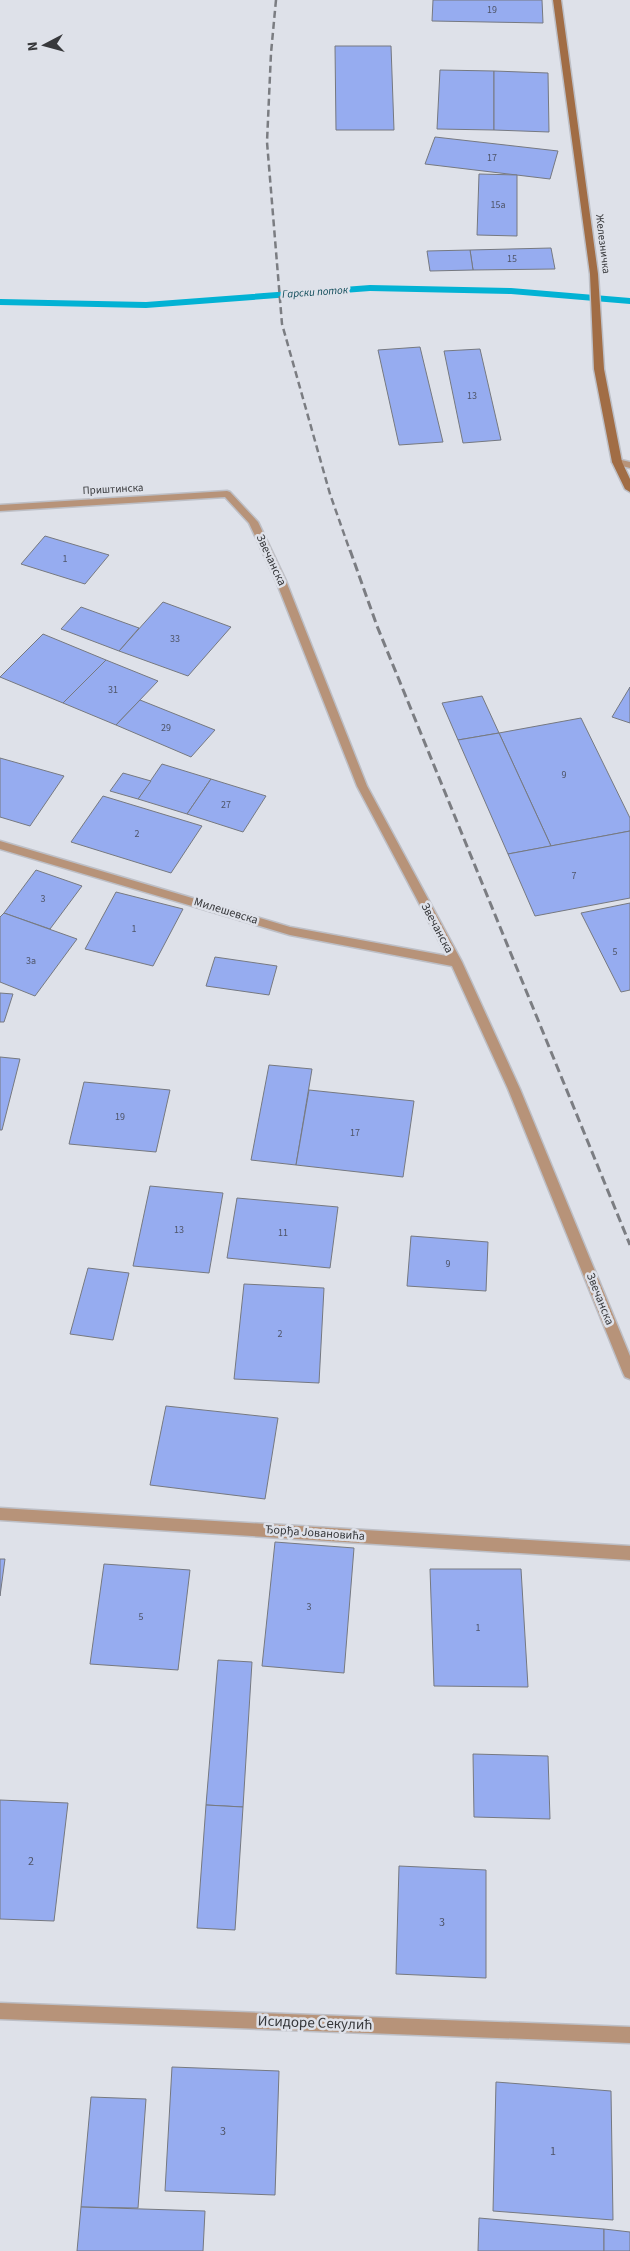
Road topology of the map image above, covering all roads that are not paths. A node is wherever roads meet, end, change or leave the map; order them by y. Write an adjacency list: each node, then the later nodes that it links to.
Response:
1 (558, 0): 2 (street, Железничка)
2 (618, 462): 3 (street); 4 (street, Железничка)
3 (630, 465)
4 (630, 489)
5 (227, 494): 6 (street, Приштинска); 8 (street, Звечанска)
6 (0, 508)
7 (0, 845): 8 (street, Милешевска)
8 (456, 962): 9 (street, Звечанска)
9 (630, 1373)
10 (0, 1514): 11 (street, Ђорђа Јовановића)
11 (630, 1553)
12 (0, 2011): 13 (street, Исидоре Секулић)
13 (630, 2035)

